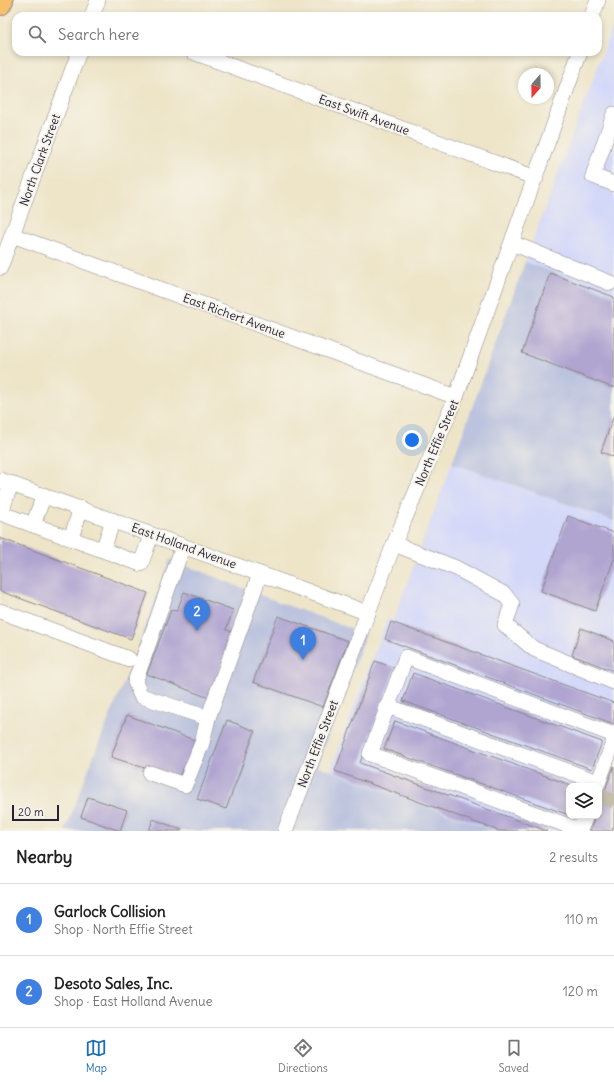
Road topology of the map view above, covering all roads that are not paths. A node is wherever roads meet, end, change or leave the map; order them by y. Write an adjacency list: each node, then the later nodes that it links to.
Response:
1 (2, 0): 4 (highway)
2 (98, 0): 5 (street)
3 (598, 0): 6 (street)
4 (0, 4)
5 (94, 12)
6 (594, 12)
7 (78, 56): 13 (street, North Clark Street)
8 (204, 56): 11 (street, East Swift Avenue)
9 (579, 56): 11 (street, North Effie Street)
10 (614, 114): 12 (street)
11 (536, 178): 14 (street, North Effie Street)
12 (614, 184)
13 (12, 235): 15 (street, North Clark Street); 17 (street, East Richert Avenue)
14 (512, 243): 16 (street); 17 (street, North Effie Street)
15 (0, 268)
16 (610, 283)
17 (456, 397): 26 (street, North Effie Street)
18 (5, 481): 19 (street, East Holland Avenue); 21 (street)
19 (44, 495): 20 (street, East Holland Avenue); 23 (street)
20 (81, 508): 22 (street, East Holland Avenue); 25 (street)
21 (0, 513): 23 (street)
22 (113, 520): 24 (street, East Holland Avenue); 28 (street)
23 (34, 525): 25 (street)
24 (152, 535): 27 (street, East Holland Avenue); 28 (street)
25 (71, 538): 28 (street)
26 (394, 544): 31 (street, North Effie Street); 33 (street)
27 (183, 546): 29 (street, East Holland Avenue); 35 (street)
28 (103, 550)
29 (260, 574): 31 (street, East Holland Avenue); 35 (street)
30 (0, 612): 32 (street)
31 (368, 613): 42 (street, North Effie Street)
32 (129, 659)
33 (614, 682)
34 (387, 706): 36 (street); 39 (street); 41 (street)
35 (208, 718): 38 (street)
36 (614, 735)
37 (614, 740): 40 (street)
38 (150, 773)
39 (581, 783)
40 (601, 783)
41 (585, 819)
42 (285, 831)

